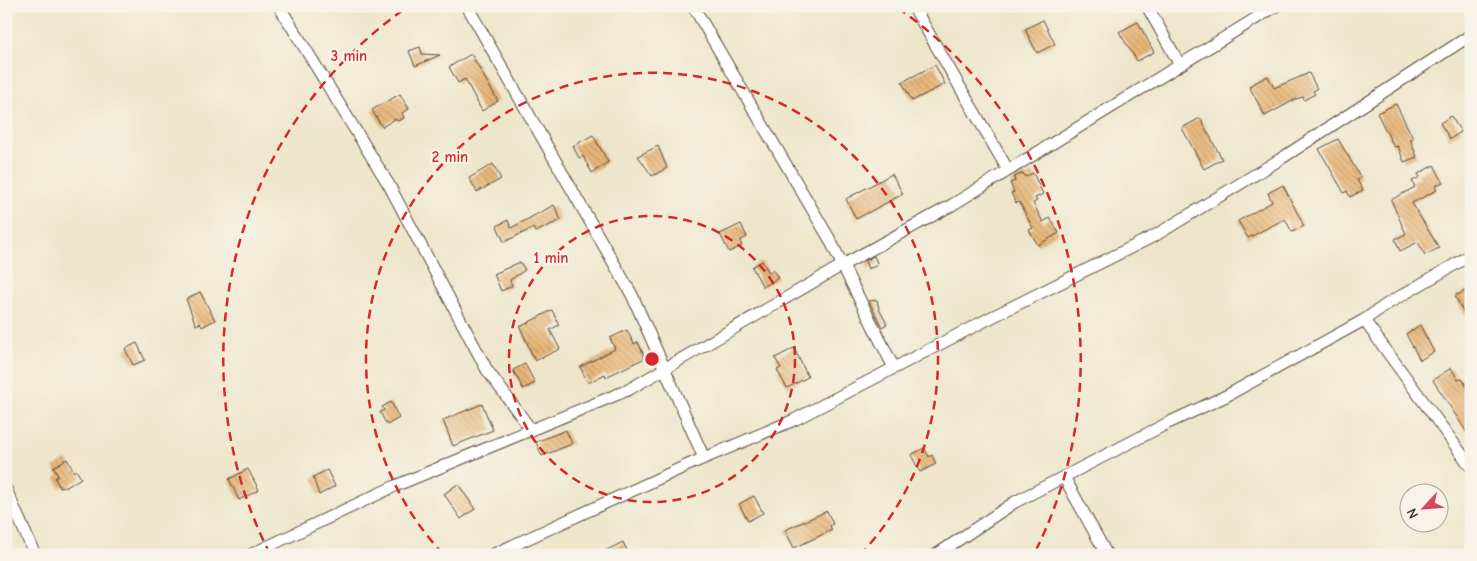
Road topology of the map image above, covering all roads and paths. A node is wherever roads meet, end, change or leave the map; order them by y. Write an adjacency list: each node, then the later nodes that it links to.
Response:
1 (279, 6): 15 (street)
2 (467, 6): 13 (street)
3 (693, 6): 11 (street)
4 (913, 6): 9 (street)
5 (1147, 6): 8 (street)
6 (1276, 6): 8 (street)
7 (1471, 35): 14 (street)
8 (1180, 64): 9 (street)
9 (1008, 170): 11 (street)
10 (1471, 255): 12 (street)
11 (841, 266): 13 (street); 14 (street)
12 (1364, 320): 17 (street); 18 (street)
13 (666, 368): 15 (street); 16 (street)
14 (894, 368): 16 (street)
15 (532, 431): 22 (street)
16 (704, 458): 20 (street)
17 (1471, 467)
18 (1064, 477): 24 (street); 25 (street)
19 (6, 489): 21 (street)
20 (517, 551): 23 (street)
21 (35, 555)
22 (250, 555)
23 (492, 555)
24 (936, 555)
25 (1107, 555)

